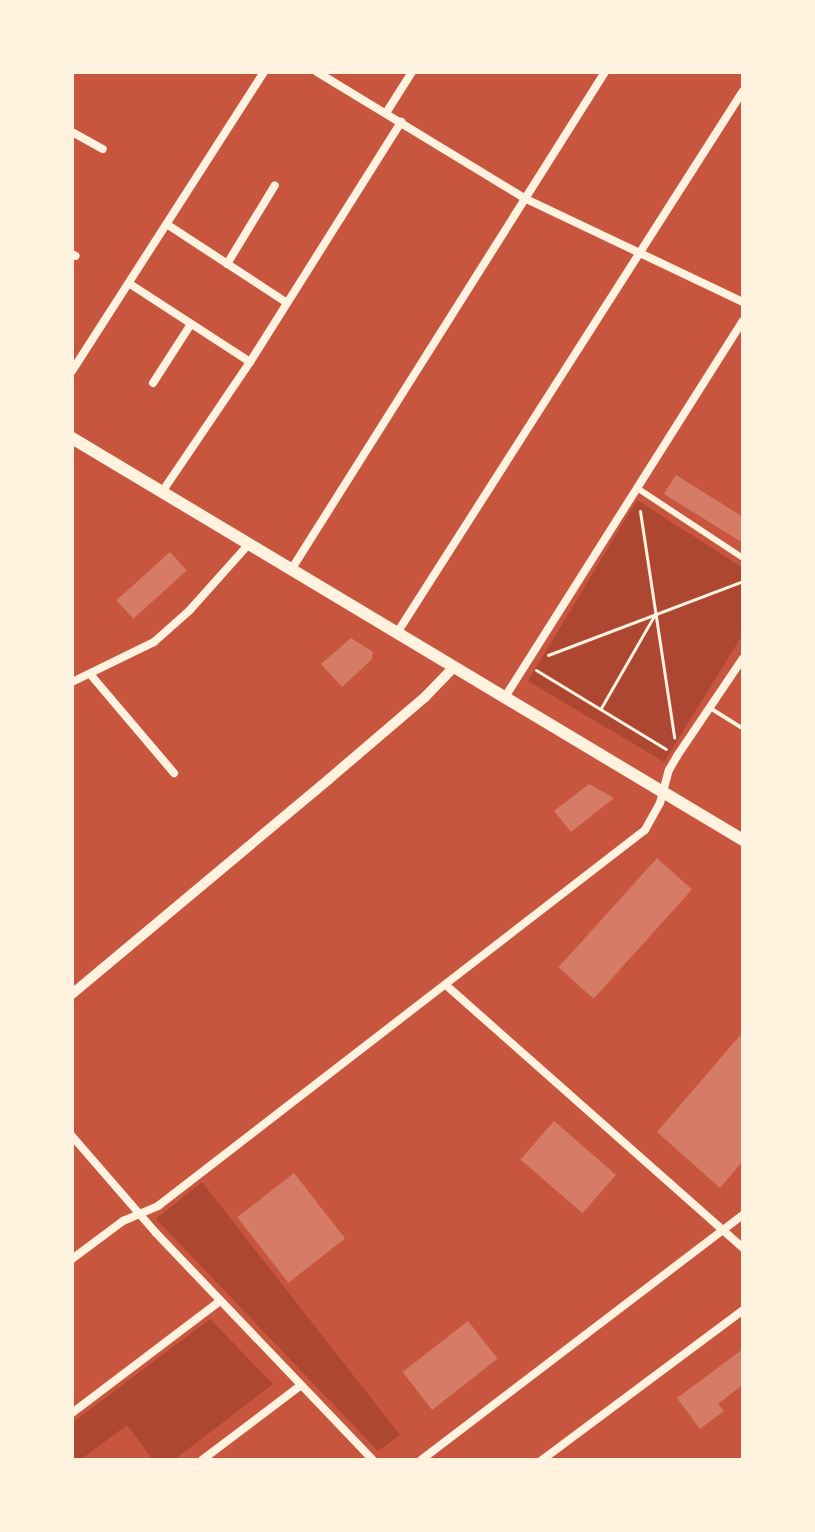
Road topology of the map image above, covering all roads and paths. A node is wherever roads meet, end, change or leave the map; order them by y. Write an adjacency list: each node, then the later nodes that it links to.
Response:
1 (264, 72): 12 (street)
2 (317, 72): 6 (street)
3 (412, 72): 6 (street)
4 (605, 72): 11 (street)
5 (743, 91): 13 (street)
6 (386, 113): 7 (street)
7 (401, 122): 11 (street); 17 (street)
8 (72, 132): 9 (street)
9 (103, 149)
10 (275, 185): 14 (street)
11 (524, 198): 13 (street); 28 (street)
12 (168, 225): 14 (street); 15 (street)
13 (640, 255): 16 (street); 31 (street)
14 (227, 264): 17 (street)
15 (130, 284): 19 (street); 21 (street)
16 (743, 302)
17 (287, 303): 20 (street)
18 (743, 321): 24 (street)
19 (191, 324): 20 (street); 22 (street)
20 (250, 362): 25 (street)
21 (72, 371)
22 (153, 383)
23 (72, 438): 25 (main road)
24 (637, 488): 27 (street); 30 (path); 33 (street)
25 (162, 492): 26 (main road)
26 (249, 544): 28 (main road); 35 (street)
27 (743, 558)
28 (291, 570): 31 (main road)
29 (743, 581): 30 (path)
30 (655, 614): 33 (path); 39 (path); 41 (path)
31 (397, 633): 34 (main road)
32 (743, 658): 38 (street)
33 (526, 664): 37 (street); 39 (path)
34 (454, 667): 37 (main road); 46 (street)
35 (90, 674): 36 (street); 42 (street)
36 (72, 682)
37 (505, 697): 43 (main road)
38 (710, 708): 40 (lane); 41 (street)
39 (600, 709): 41 (path)
40 (743, 729)
41 (677, 756): 43 (street)
42 (174, 773)
43 (663, 791): 44 (main road); 45 (street)
44 (743, 840)
45 (447, 986): 48 (street); 50 (street)
46 (72, 994)
47 (72, 1136): 48 (street)
48 (139, 1214): 52 (street); 53 (street)
49 (743, 1215): 50 (street)
50 (723, 1230): 51 (street); 59 (street)
51 (743, 1248)
52 (72, 1259)
53 (220, 1301): 55 (street); 56 (street)
54 (743, 1310): 60 (street)
55 (301, 1385): 57 (street); 58 (street)
56 (72, 1413)
57 (202, 1460)
58 (373, 1460)
59 (421, 1460)
60 (542, 1460)

